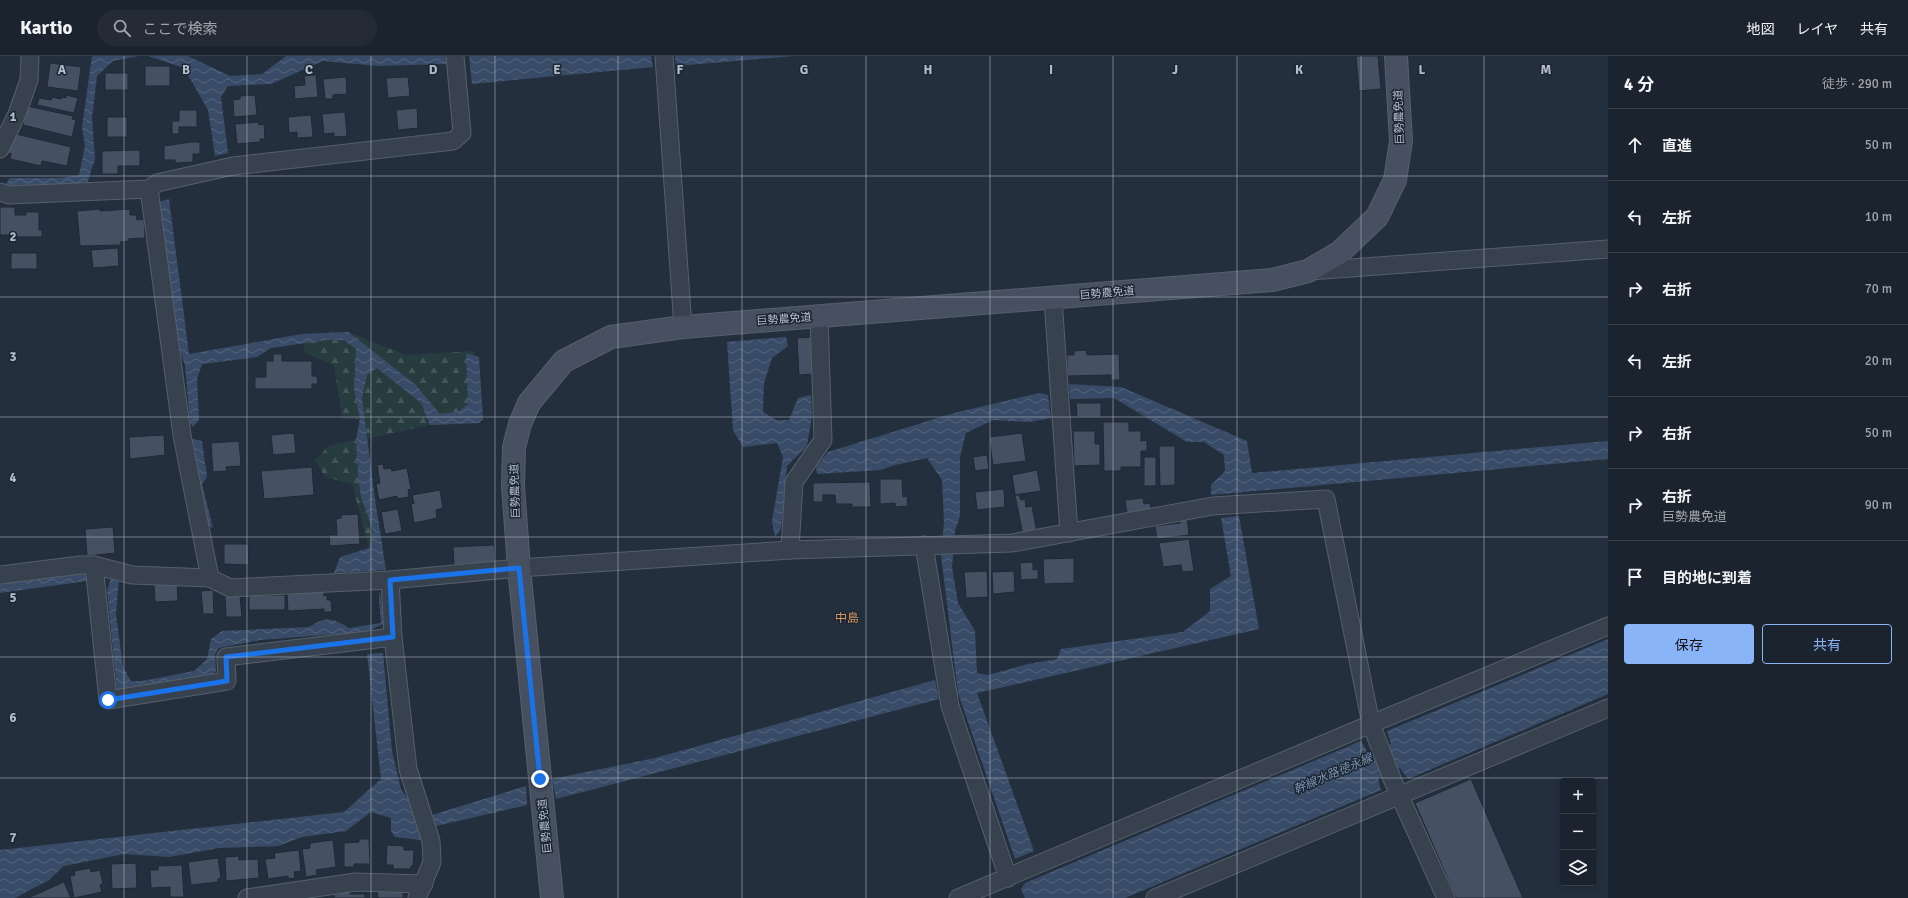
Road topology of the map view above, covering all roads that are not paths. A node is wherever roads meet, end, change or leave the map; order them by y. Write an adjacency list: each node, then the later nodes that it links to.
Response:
1 (30, 56): 5 (street)
2 (455, 56): 6 (street)
3 (664, 56): 12 (street)
4 (1396, 56): 9 (street, 巨勢農免道)
5 (0, 149)
6 (149, 189): 7 (street); 19 (street)
7 (0, 192)
8 (1608, 249): 9 (street)
9 (1308, 271): 10 (street, 巨勢農免道)
10 (1053, 298): 11 (street, 巨勢農免道); 13 (street)
11 (819, 317): 12 (street, 巨勢農免道); 15 (street)
12 (683, 326): 17 (street, 巨勢農免道)
13 (1069, 533): 14 (street); 24 (street)
14 (930, 545): 15 (street); 26 (street)
15 (790, 550): 17 (street)
16 (94, 565): 18 (street); 19 (street); 22 (street)
17 (519, 568): 20 (street); 30 (street, 巨勢農免道)
18 (0, 575)
19 (210, 578): 20 (street)
20 (390, 580): 22 (street)
21 (1608, 626): 24 (street)
22 (393, 637): 27 (street)
23 (1608, 708): 25 (street)
24 (1373, 729): 25 (street); 26 (street)
25 (1396, 787): 32 (street); 33 (street)
26 (1008, 878): 31 (street)
27 (420, 891): 28 (street)
28 (292, 895): 29 (street)
29 (247, 898)
30 (552, 898)
31 (958, 898)
32 (1155, 898)
33 (1446, 898)

